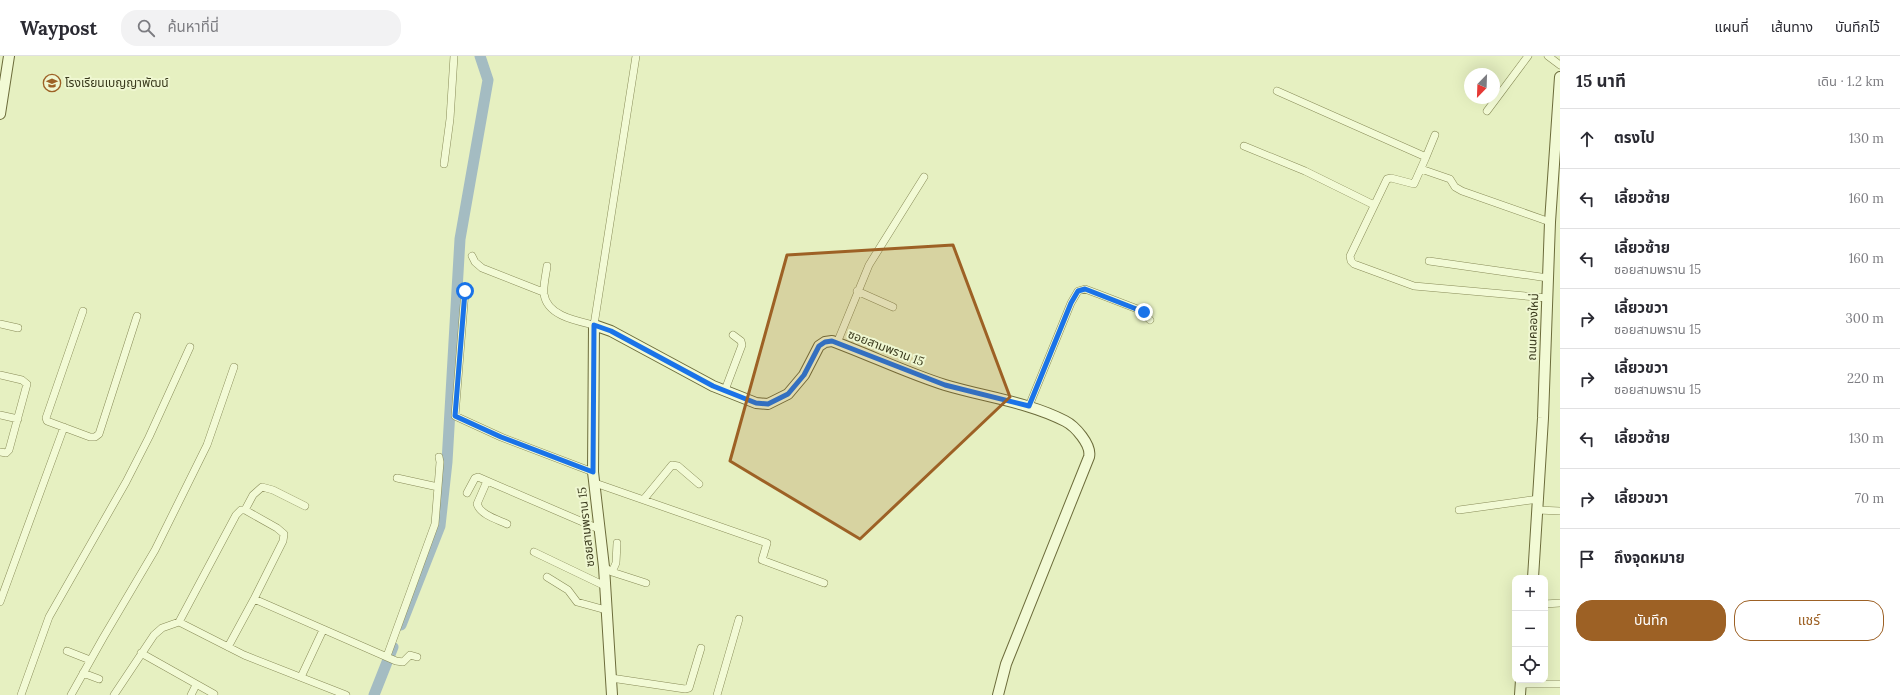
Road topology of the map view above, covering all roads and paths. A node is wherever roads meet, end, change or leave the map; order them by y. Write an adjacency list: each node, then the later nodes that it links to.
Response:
1 (10, 56): 10 (street)
2 (454, 56): 14 (street)
3 (636, 56): 32 (street)
4 (1528, 56): 9 (street)
5 (1548, 56): 6 (street)
6 (1560, 66)
7 (1560, 77): 18 (street, ถนนคลองใหม่)
8 (1277, 91): 13 (street)
9 (1487, 111)
10 (0, 114)
11 (1435, 135): 13 (street)
12 (1244, 146): 17 (street)
13 (1426, 157): 15 (street)
14 (444, 164)
15 (1421, 169): 17 (street); 18 (street)
16 (924, 177): 24 (street)
17 (1374, 205): 26 (street)
18 (1550, 222): 22 (street, ถนนคลองใหม่)
19 (472, 256): 25 (street)
20 (1429, 261): 22 (street)
21 (547, 266): 25 (street)
22 (1548, 278): 26 (street, ถนนคลองใหม่)
23 (465, 291): 46 (street)
24 (857, 291): 27 (street); 35 (street)
25 (544, 292): 32 (street)
26 (1547, 298): 54 (street, ถนนคลองใหม่)
27 (893, 307)
28 (83, 311): 43 (street)
29 (137, 316): 43 (street)
30 (1150, 320): 40 (street)
31 (0, 324): 33 (street)
32 (594, 325): 39 (street, ซอยสามพราน 15); 46 (street, ซอยสามพราน 15)
33 (18, 328)
34 (733, 335): 39 (street)
35 (837, 343): 39 (street, ซอยสามพราน 15); 40 (street, ซอยสามพราน 15)
36 (190, 347): 93 (street)
37 (234, 367): 84 (street)
38 (0, 375): 42 (street)
39 (725, 390)
40 (1029, 406): 100 (street, ซอยสามพราน 15)
41 (0, 415): 42 (street)
42 (18, 419): 44 (street)
43 (64, 427): 71 (street)
44 (0, 452)
45 (439, 457): 51 (street)
46 (593, 472): 49 (street, ซอยสามพราน 15)
47 (398, 478): 51 (street)
48 (487, 481): 52 (street); 60 (street); 61 (street)
49 (595, 482): 53 (street); 61 (street, ซอยสามพราน 15)
50 (699, 484): 53 (street)
51 (438, 487): 82 (street)
52 (467, 493)
53 (644, 499): 68 (street)
54 (1539, 499): 57 (street); 58 (street, ถนนคลองใหม่)
55 (305, 506): 56 (street)
56 (244, 510): 70 (street); 76 (street)
57 (1459, 510)
58 (1538, 510): 59 (street); 65 (street, ถนนคลองใหม่)
59 (1560, 511)
60 (506, 524)
61 (599, 529): 64 (street, ซอยสามพราน 15)
62 (617, 543): 64 (street)
63 (534, 552): 69 (street)
64 (608, 570): 67 (street); 69 (street, ซอยสามพราน 15)
65 (1533, 575)
66 (547, 577): 74 (street)
67 (646, 583)
68 (824, 583)
69 (605, 586): 74 (street, ซอยสามพราน 15)
70 (254, 599): 77 (street); 78 (street)
71 (0, 602)
72 (1560, 603): 73 (street)
73 (1548, 604)
74 (606, 610): 87 (street, ซอยสามพราน 15)
75 (739, 619): 99 (street)
76 (180, 622): 78 (street); 81 (street)
77 (323, 630): 82 (street); 86 (street)
78 (228, 647): 86 (street)
79 (701, 648): 87 (street)
80 (67, 651): 84 (street)
81 (141, 653): 91 (street); 95 (street)
82 (387, 656): 83 (street)
83 (417, 657)
84 (90, 660): 85 (street)
85 (83, 673): 88 (street); 94 (street)
86 (301, 677): 97 (street)
87 (611, 678): 98 (street, ซอยสามพราน 15)
88 (99, 679)
89 (1524, 683): 90 (street); 101 (street)
90 (1560, 684)
91 (196, 685): 92 (street); 96 (street)
92 (214, 694)
93 (21, 695)
94 (71, 695)
95 (114, 695)
96 (191, 695)
97 (346, 695)
98 (612, 695)
99 (717, 695)
100 (998, 695)
101 (1520, 695)

